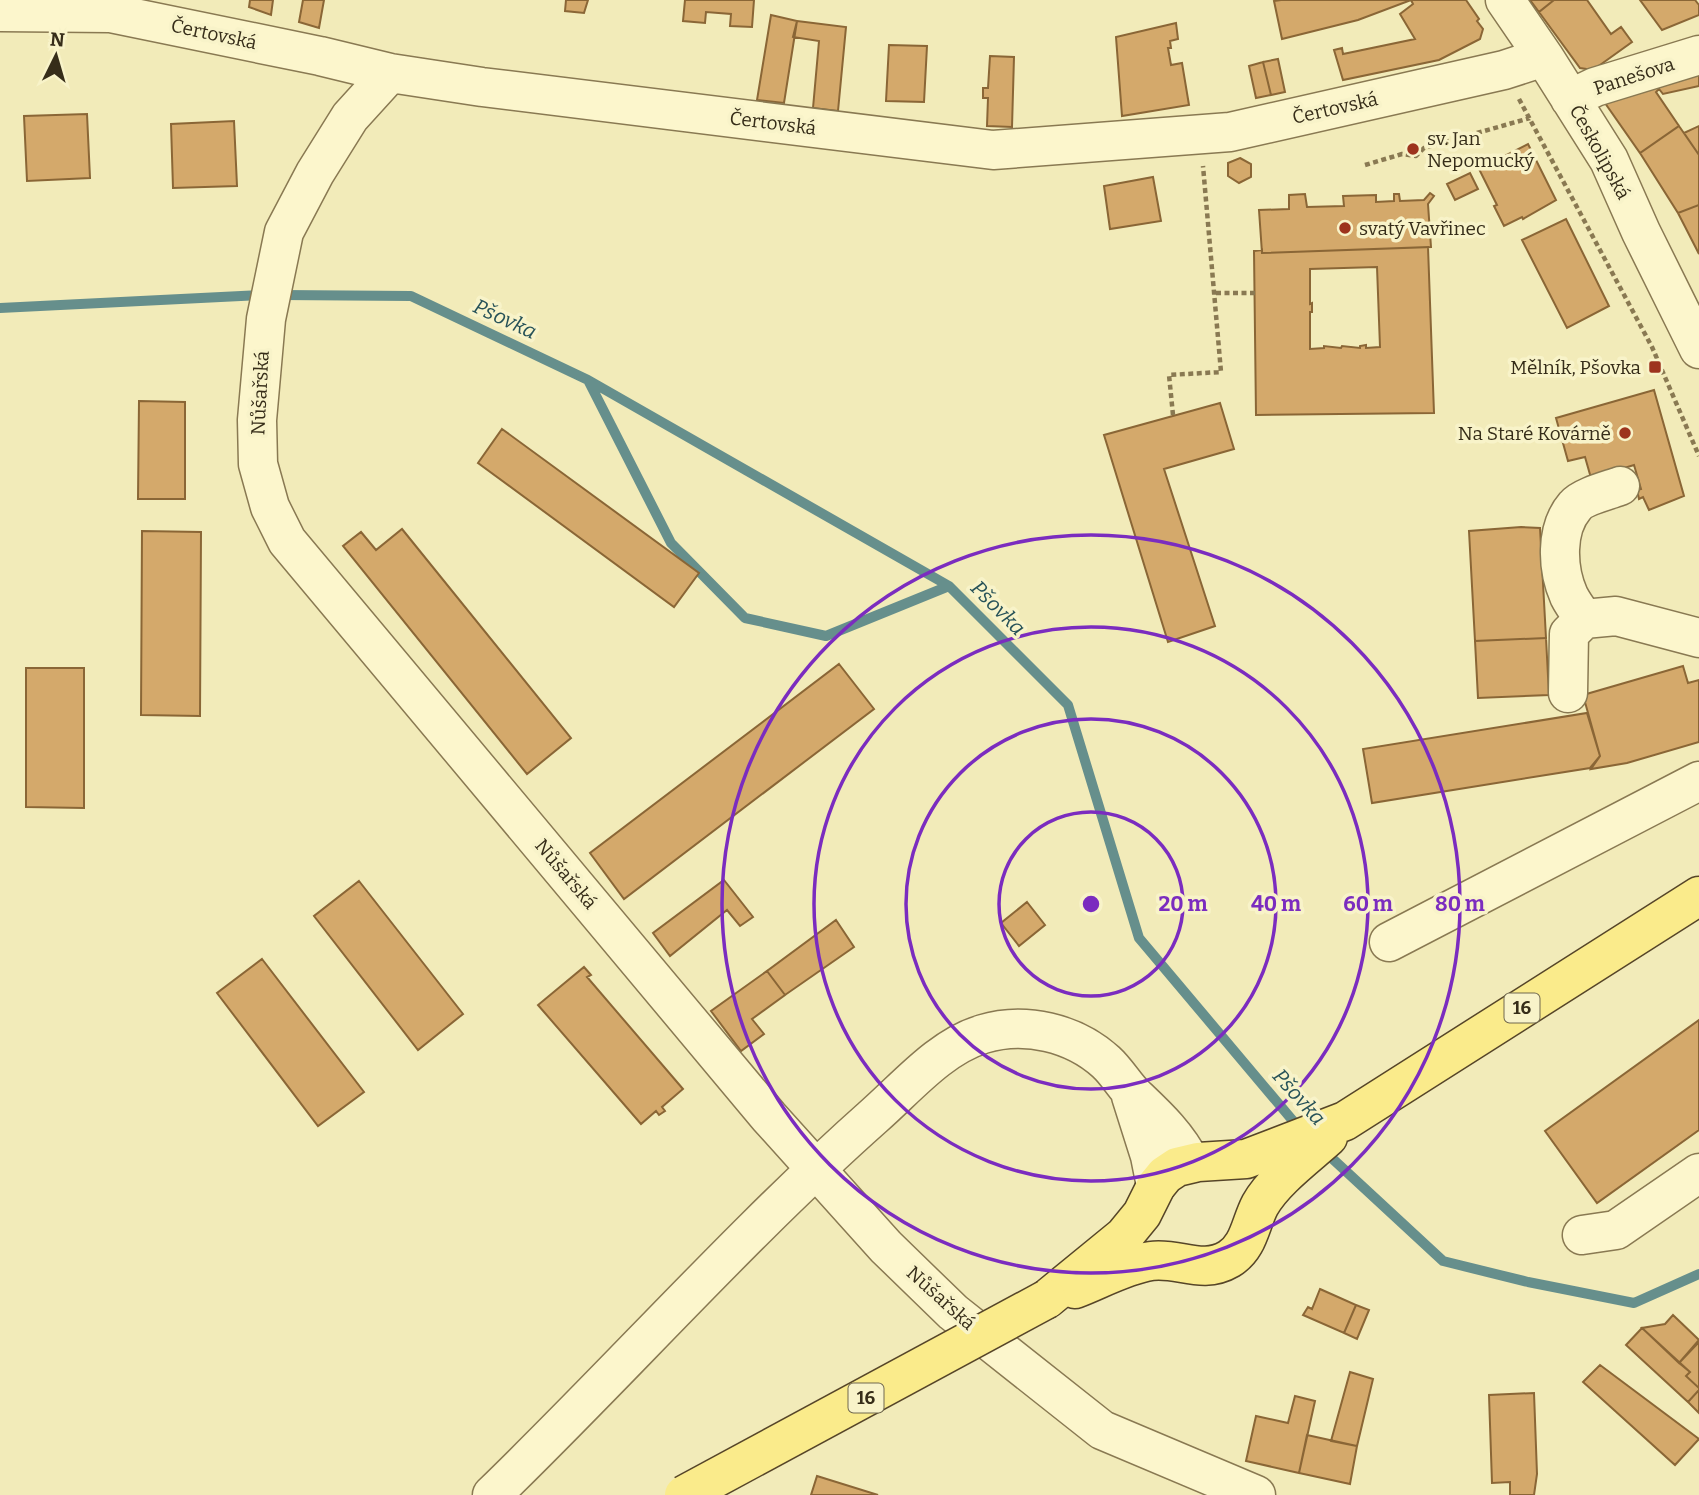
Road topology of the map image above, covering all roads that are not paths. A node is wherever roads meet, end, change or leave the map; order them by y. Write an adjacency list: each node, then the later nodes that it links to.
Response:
1 (1505, 0): 4 (street, Českolipská)
2 (0, 12): 5 (street, Čertovská)
3 (1699, 55): 6 (street, Panešova)
4 (1545, 57): 5 (street, Čertovská); 6 (street, Českolipská)
5 (390, 73): 18 (street, Nůšařská)
6 (1570, 99): 7 (street, Českolipská)
7 (1699, 349)
8 (1620, 485): 9 (street)
9 (1584, 619): 10 (street); 11 (street)
10 (1699, 638)
11 (1568, 693)
12 (1699, 781): 14 (street)
13 (1699, 896): 16 (main road, 16)
14 (1389, 942)
15 (1129, 1090): 17 (street); 18 (street); 20 (street)
16 (1286, 1157): 17 (main road, 16); 21 (main road, 16)
17 (1198, 1163): 20 (main road, 16); 21 (main road)
18 (815, 1168): 25 (street, Nůšařská); 26 (street)
19 (1699, 1172): 22 (street)
20 (1153, 1193): 23 (main road); 24 (main road, 16)
21 (1252, 1223): 23 (main road, 16)
22 (1582, 1235)
23 (1176, 1261): 24 (main road, 16)
24 (1047, 1299): 27 (main road, 16, bridge)
25 (1187, 1481): 28 (street, Nůšařská)
26 (492, 1495)
27 (684, 1495)
28 (1256, 1495)

